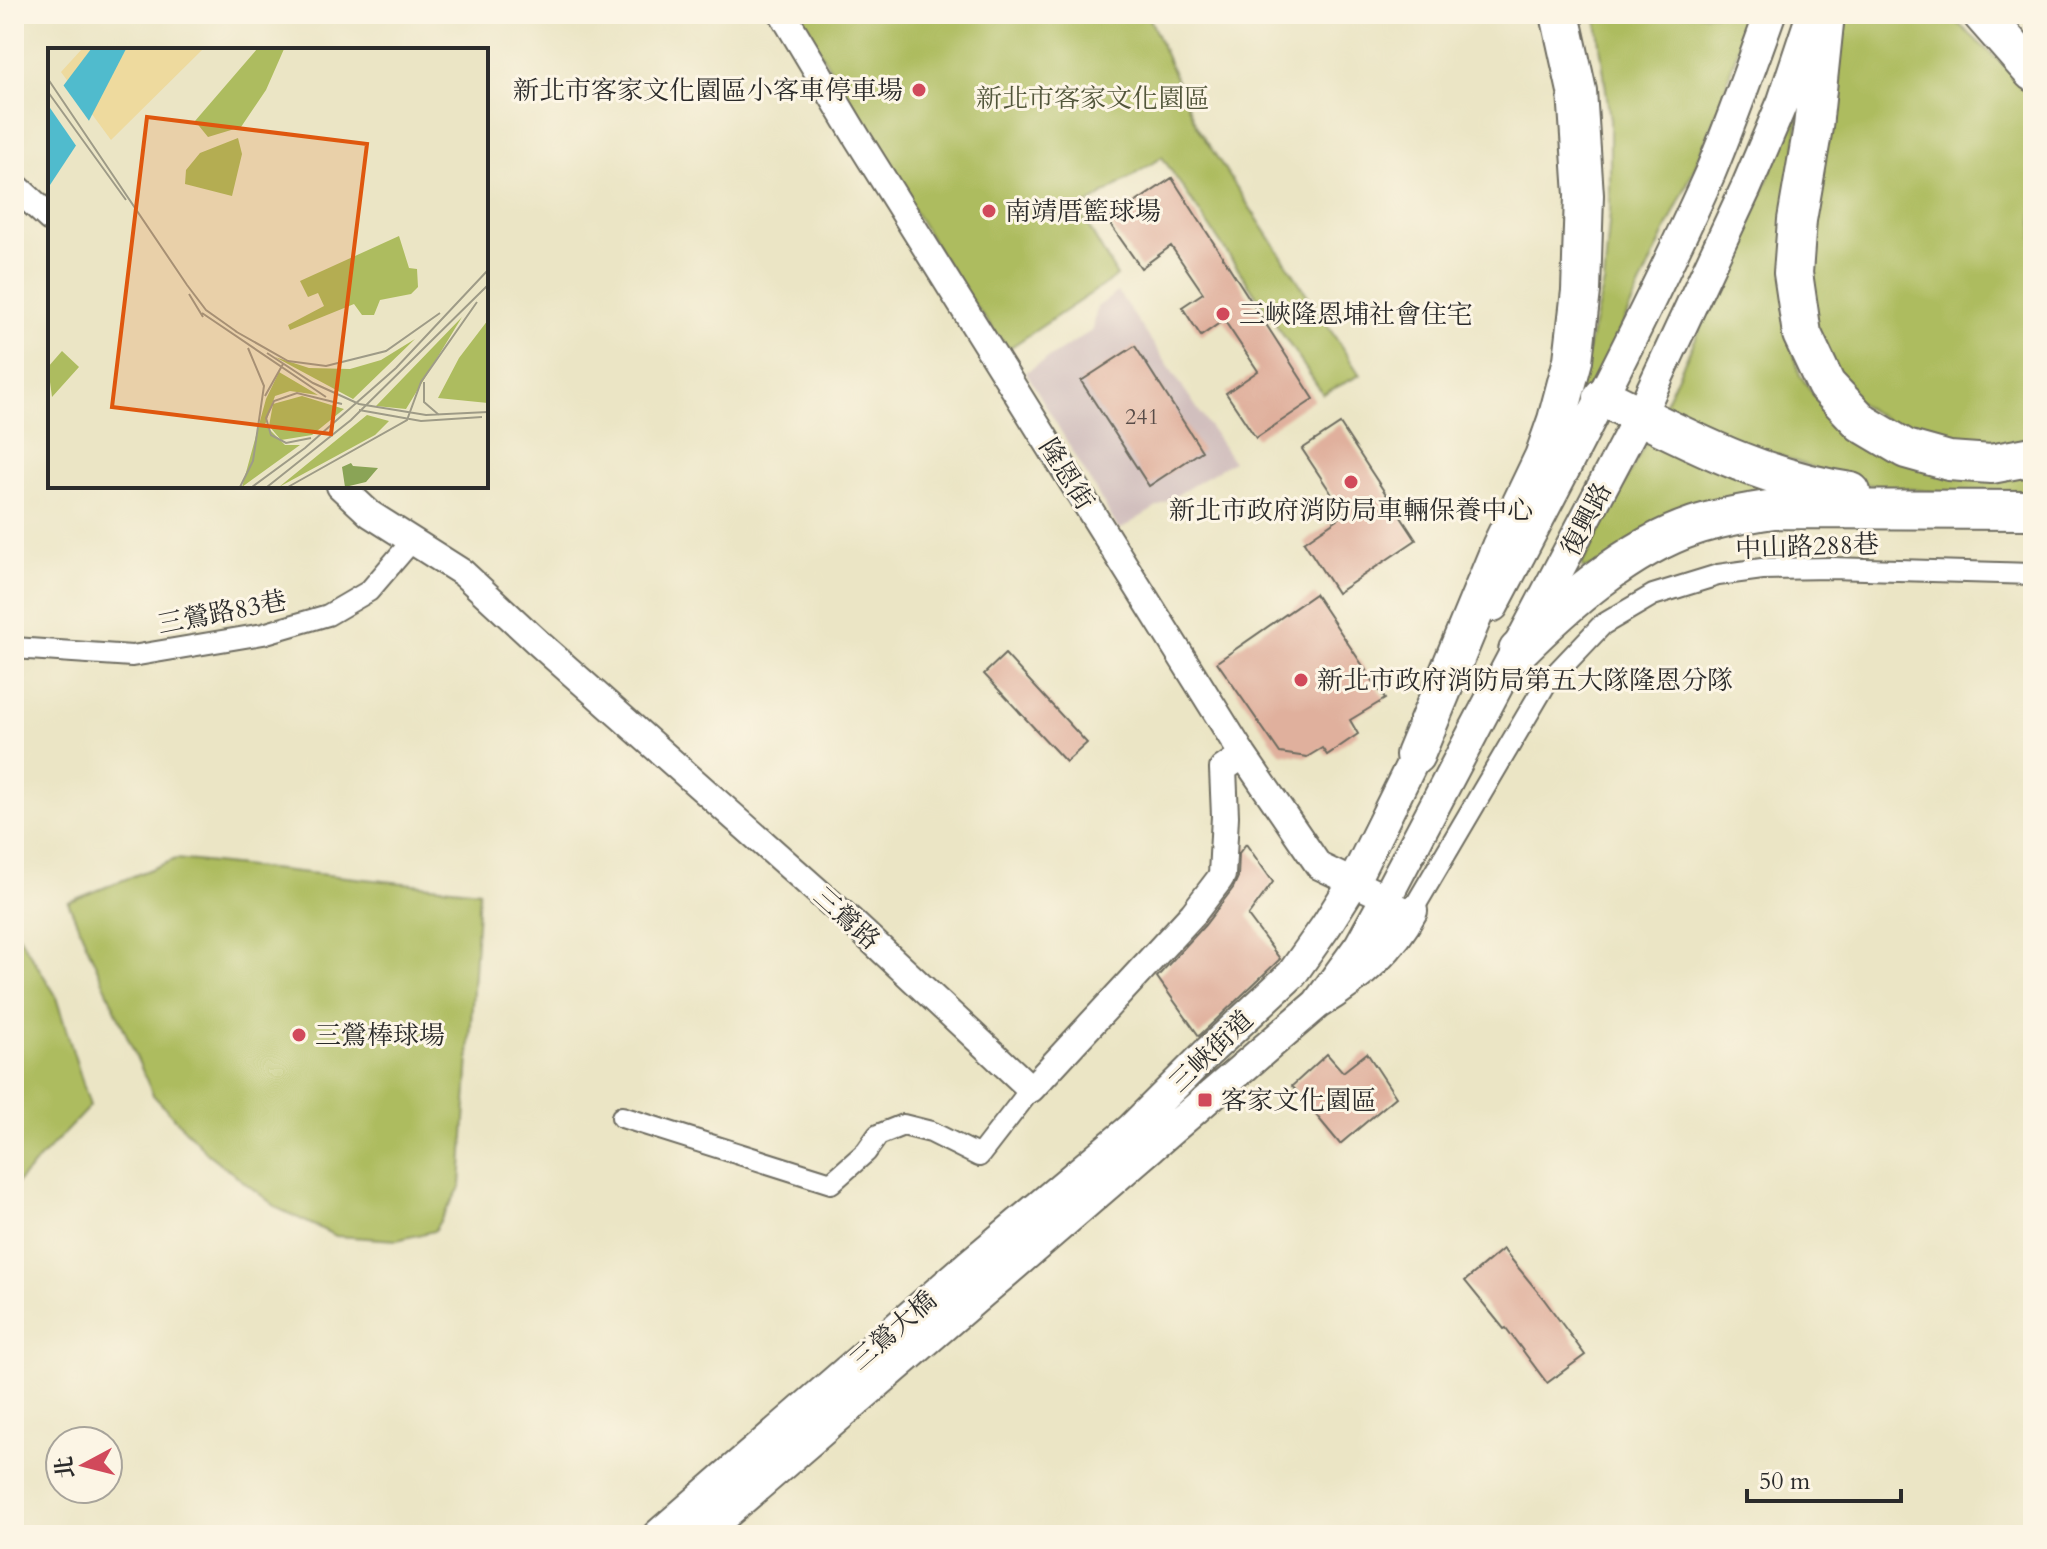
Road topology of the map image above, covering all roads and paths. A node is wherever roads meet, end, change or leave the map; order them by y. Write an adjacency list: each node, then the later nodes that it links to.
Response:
1 (783, 14): 21 (street, 隆恩街)
2 (1560, 14): 22 (highway)
3 (1770, 14): 12 (main road, 復興路)
4 (1812, 14): 13 (main road, 復興路)
5 (1825, 14): 14 (highway)
6 (1982, 14): 9 (highway)
7 (1996, 14): 8 (highway)
8 (2033, 48)
9 (2033, 72)
10 (14, 185): 11 (street)
11 (48, 216)
12 (1603, 397): 13 (highway); 22 (main road, 復興路)
13 (1640, 415): 16 (highway); 20 (main road, 復興路)
14 (2033, 456)
15 (342, 488): 17 (street, 三鶯路)
16 (2033, 509): 20 (highway)
17 (411, 542): 19 (street, 三鶯路83巷); 27 (street, 三鶯路)
18 (2033, 574): 24 (street, 中山路288巷)
19 (14, 648)
20 (1518, 651): 24 (main road, 復興路)
21 (1243, 755): 23 (street, 隆恩街); 27 (street)
22 (1415, 755): 23 (main road, 復興路)
23 (1353, 883): 24 (street, 隆恩街); 25 (main road, 復興路)
24 (1399, 904): 26 (main road, 復興路)
25 (1292, 974): 29 (main road, 三峽街道)
26 (1317, 1004): 29 (main road, 三峽街道)
27 (1031, 1089): 28 (street)
28 (622, 1117)
29 (1139, 1139): 30 (main road, 三鶯大橋); 31 (main road, 三鶯大橋)
30 (658, 1535)
31 (701, 1535)

